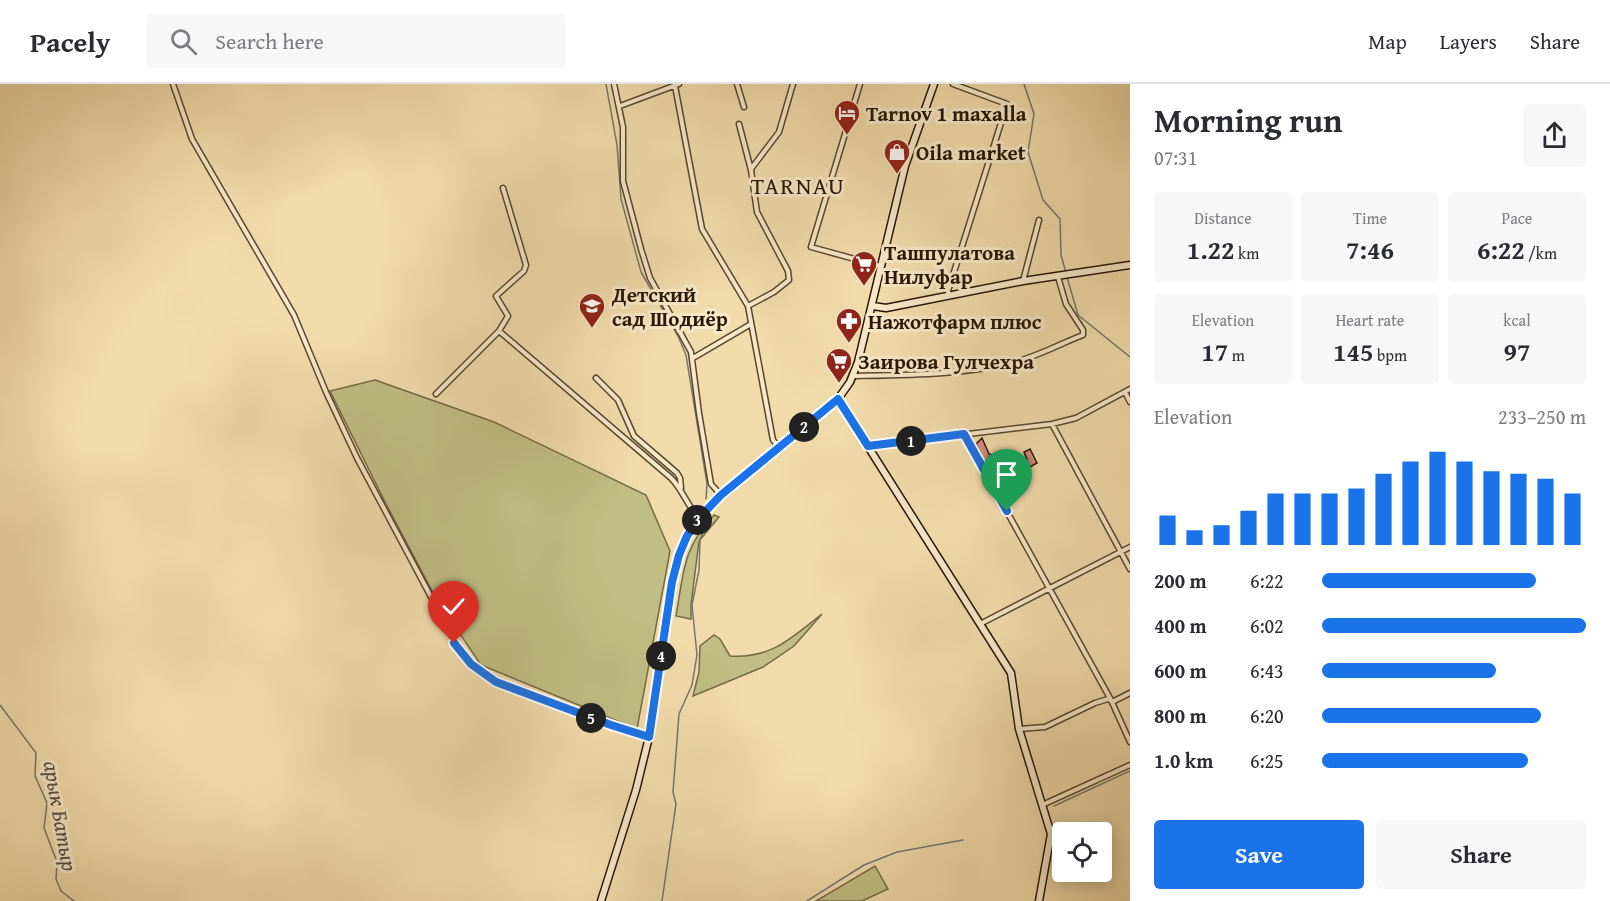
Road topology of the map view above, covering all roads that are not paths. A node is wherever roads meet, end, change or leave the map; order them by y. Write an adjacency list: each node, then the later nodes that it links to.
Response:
1 (173, 84): 47 (street)
2 (614, 84): 9 (street)
3 (737, 84): 10 (street)
4 (793, 84): 12 (street)
5 (860, 84): 16 (street)
6 (934, 84): 16 (main road)
7 (953, 84): 19 (street)
8 (677, 85): 9 (street); 20 (street)
9 (620, 106): 24 (street)
10 (744, 107)
11 (740, 124): 12 (street)
12 (751, 170): 20 (street)
13 (503, 188): 23 (street)
14 (1039, 220): 18 (street)
15 (1130, 265): 17 (main road)
16 (881, 266): 21 (main road)
17 (1060, 277): 18 (main road); 25 (street)
18 (1023, 281): 19 (main road)
19 (949, 297): 21 (main road)
20 (748, 306): 22 (street)
21 (873, 306): 25 (main road)
22 (751, 324): 24 (street); 35 (street)
23 (499, 331): 29 (street); 36 (street)
24 (693, 358): 37 (street)
25 (853, 376): 30 (main road)
26 (596, 378): 36 (street)
27 (1130, 389): 28 (street)
28 (1125, 392): 31 (street); 32 (street)
29 (436, 394)
30 (838, 399): 34 (main road); 35 (main road)
31 (1130, 402)
32 (1052, 424): 33 (street); 40 (street)
33 (964, 434): 34 (street); 42 (street)
34 (868, 446): 43 (main road)
35 (779, 447): 37 (main road)
36 (681, 489): 38 (street)
37 (721, 495): 38 (main road)
38 (699, 518): 47 (main road)
39 (1130, 547): 40 (street)
40 (1120, 551): 41 (street); 42 (street)
41 (1130, 569)
42 (1050, 588): 43 (street); 45 (street)
43 (980, 624): 46 (main road)
44 (1130, 693): 45 (street)
45 (1111, 700): 46 (street); 48 (street)
46 (1019, 729): 50 (main road)
47 (649, 737): 51 (main road)
48 (1130, 742)
49 (1130, 765): 50 (street)
50 (1042, 805): 52 (main road)
51 (601, 901)
52 (1039, 901)

